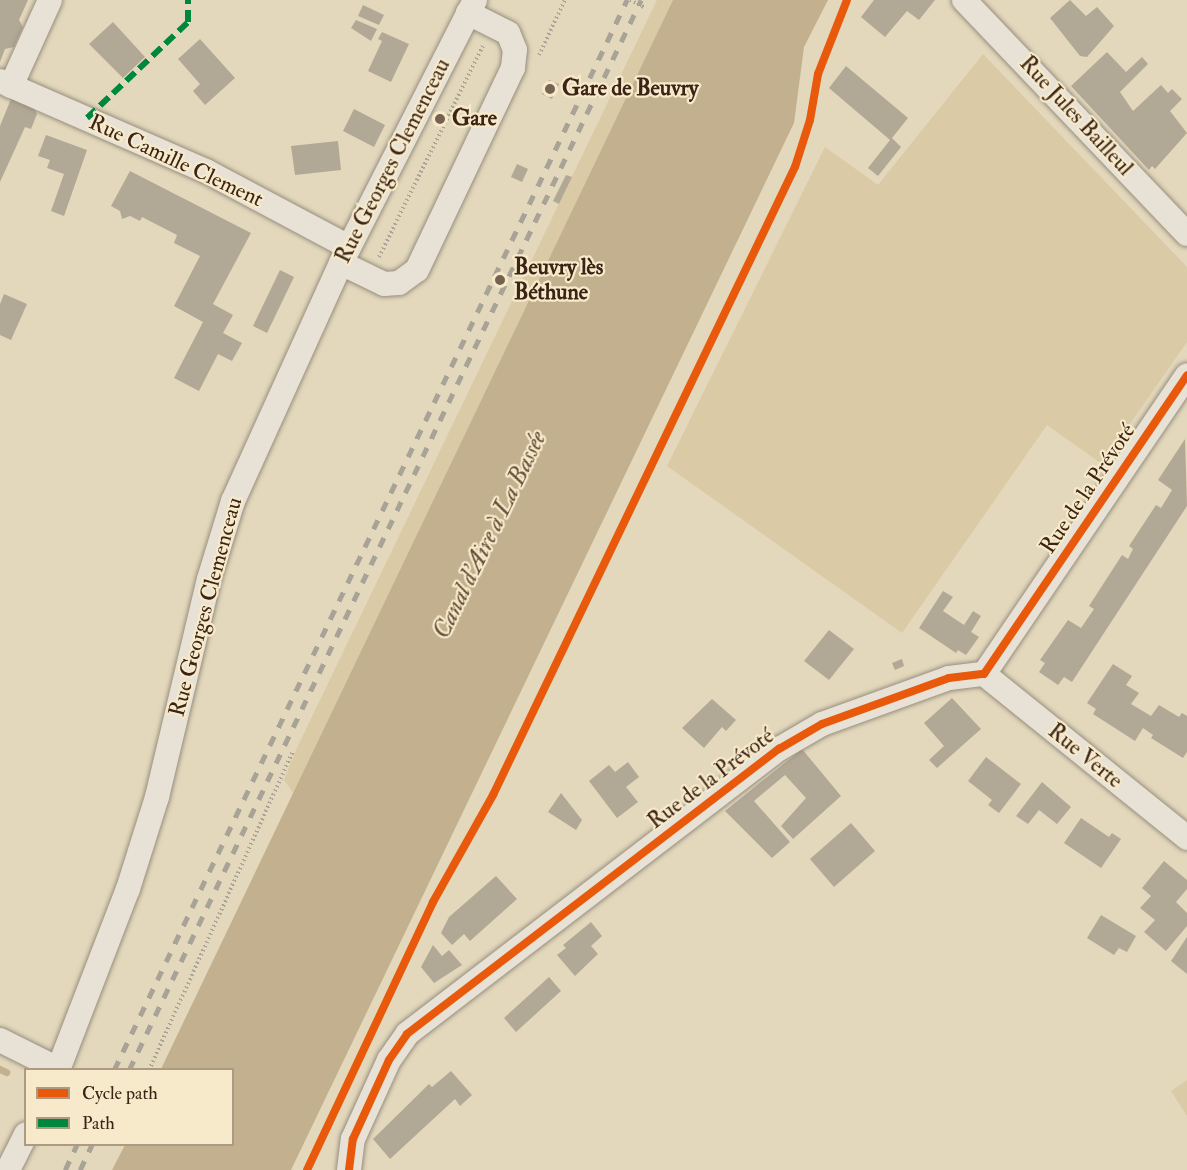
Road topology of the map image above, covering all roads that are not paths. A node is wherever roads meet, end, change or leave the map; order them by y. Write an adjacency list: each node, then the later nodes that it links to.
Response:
1 (50, 0): 4 (street)
2 (964, 0): 5 (street, Rue Jules Bailleul)
3 (472, 6): 6 (street, Rue Georges Clemenceau); 6 (street, Rue Camille Clement)
4 (5, 83): 6 (street, Rue Camille Clement)
5 (1187, 234)
6 (345, 255): 12 (street, Rue Georges Clemenceau)
7 (1187, 375): 8 (street, Rue de la Prévoté)
8 (984, 674): 9 (street, Rue Verte); 15 (street, Rue de la Prévoté)
9 (1187, 838)
10 (0, 1040): 11 (street)
11 (54, 1068)
12 (59, 1068)
13 (24, 1138): 14 (street)
14 (8, 1170)
15 (349, 1170)

